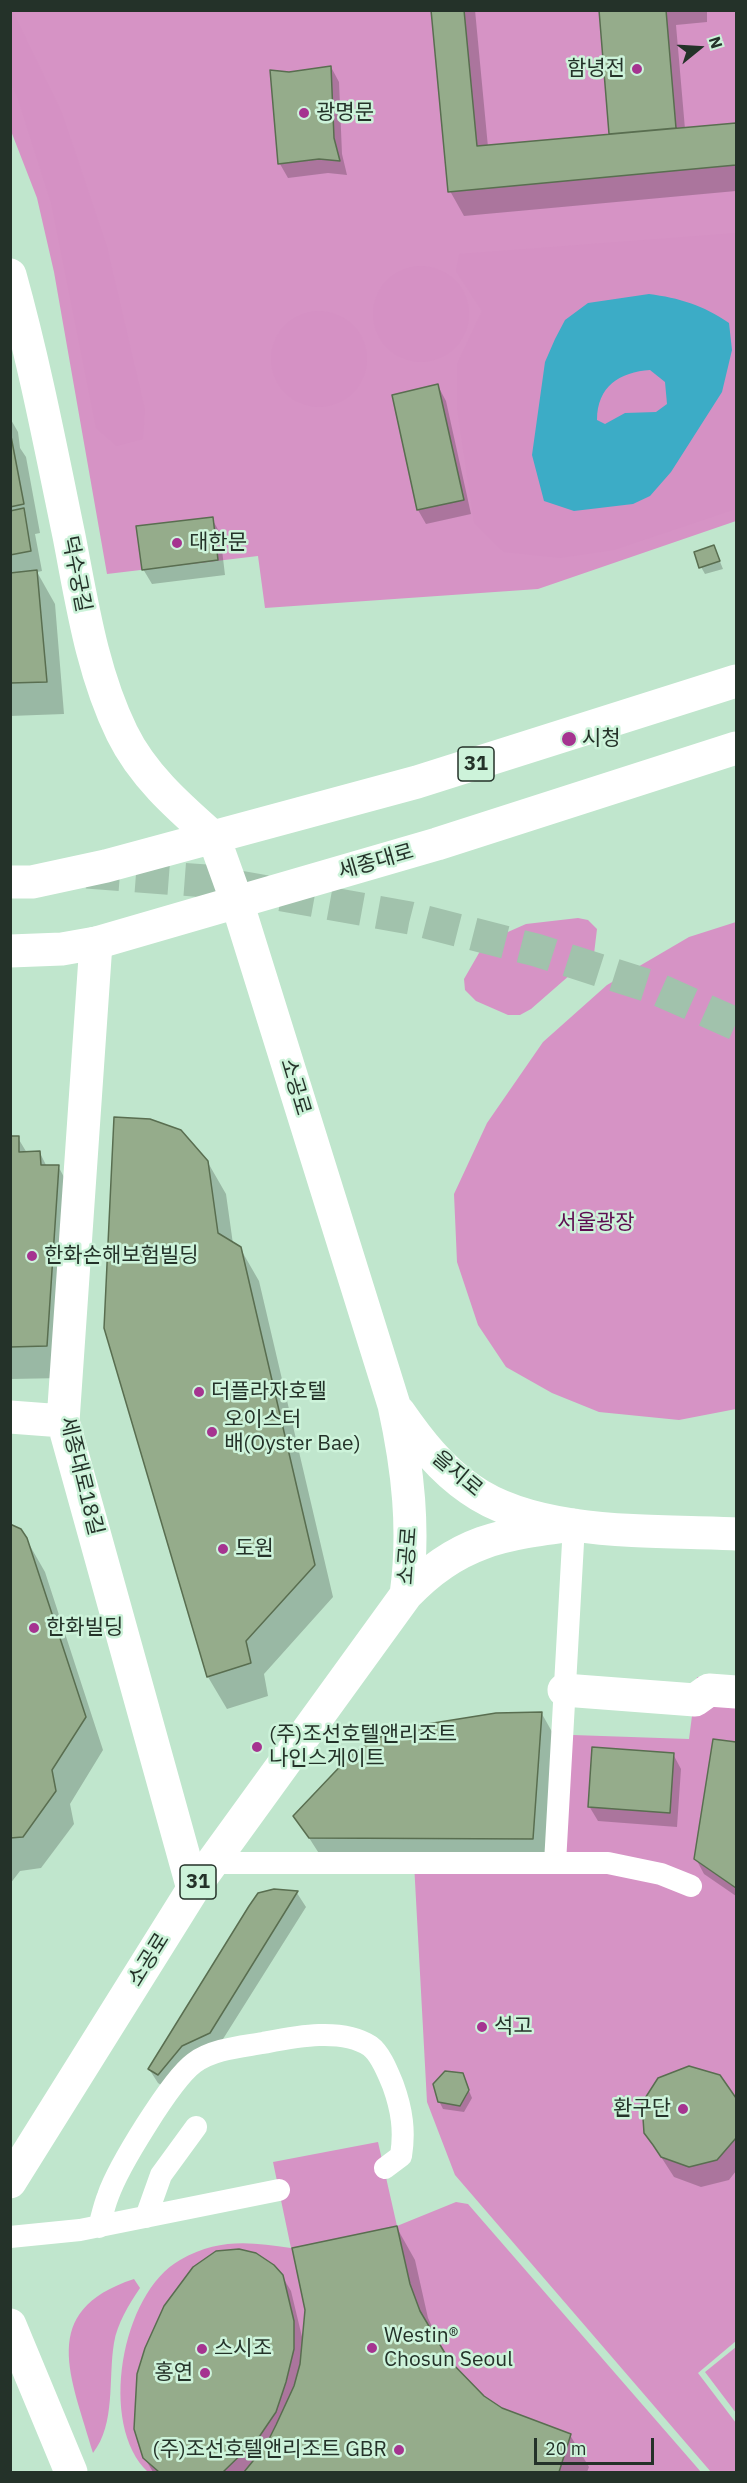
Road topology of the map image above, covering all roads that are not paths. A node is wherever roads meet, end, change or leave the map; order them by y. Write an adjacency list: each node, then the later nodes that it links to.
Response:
1 (10, 275): 2 (main road, 덕수궁길)
2 (22, 361): 5 (main road, 덕수궁길)
3 (736, 681): 5 (main road, 31)
4 (736, 748): 7 (main road, 세종대로)
5 (214, 838): 6 (main road); 7 (main road, 소공로 / 31)
6 (10, 882)
7 (237, 902): 8 (main road, 세종대로); 10 (main road, 소공로 / 31)
8 (96, 943): 9 (main road, 세종대로); 12 (main road, 세종대로18길)
9 (10, 951)
10 (394, 1405): 13 (main road, 을지로); 15 (main road, 소공로 / 31)
11 (10, 1418): 12 (main road)
12 (63, 1421): 21 (main road, 세종대로18길)
13 (574, 1525): 14 (main road, 을지로); 15 (main road, 을지로); 16 (lane)
14 (736, 1534)
15 (406, 1595): 18 (main road, 소공로 / 31)
16 (564, 1690): 17 (main road); 19 (lane)
17 (736, 1692)
18 (212, 1863): 19 (lane); 21 (main road, 소공로 / 31)
19 (555, 1863): 20 (lane)
20 (691, 1886)
21 (193, 1889): 24 (main road, 소공로 / 31)
22 (196, 2127): 26 (lane)
23 (384, 2168): 27 (lane)
24 (10, 2182)
25 (279, 2190): 26 (lane)
26 (146, 2217): 27 (lane)
27 (99, 2227): 28 (lane)
28 (10, 2237)
29 (10, 2325): 30 (main road)
30 (71, 2472)

